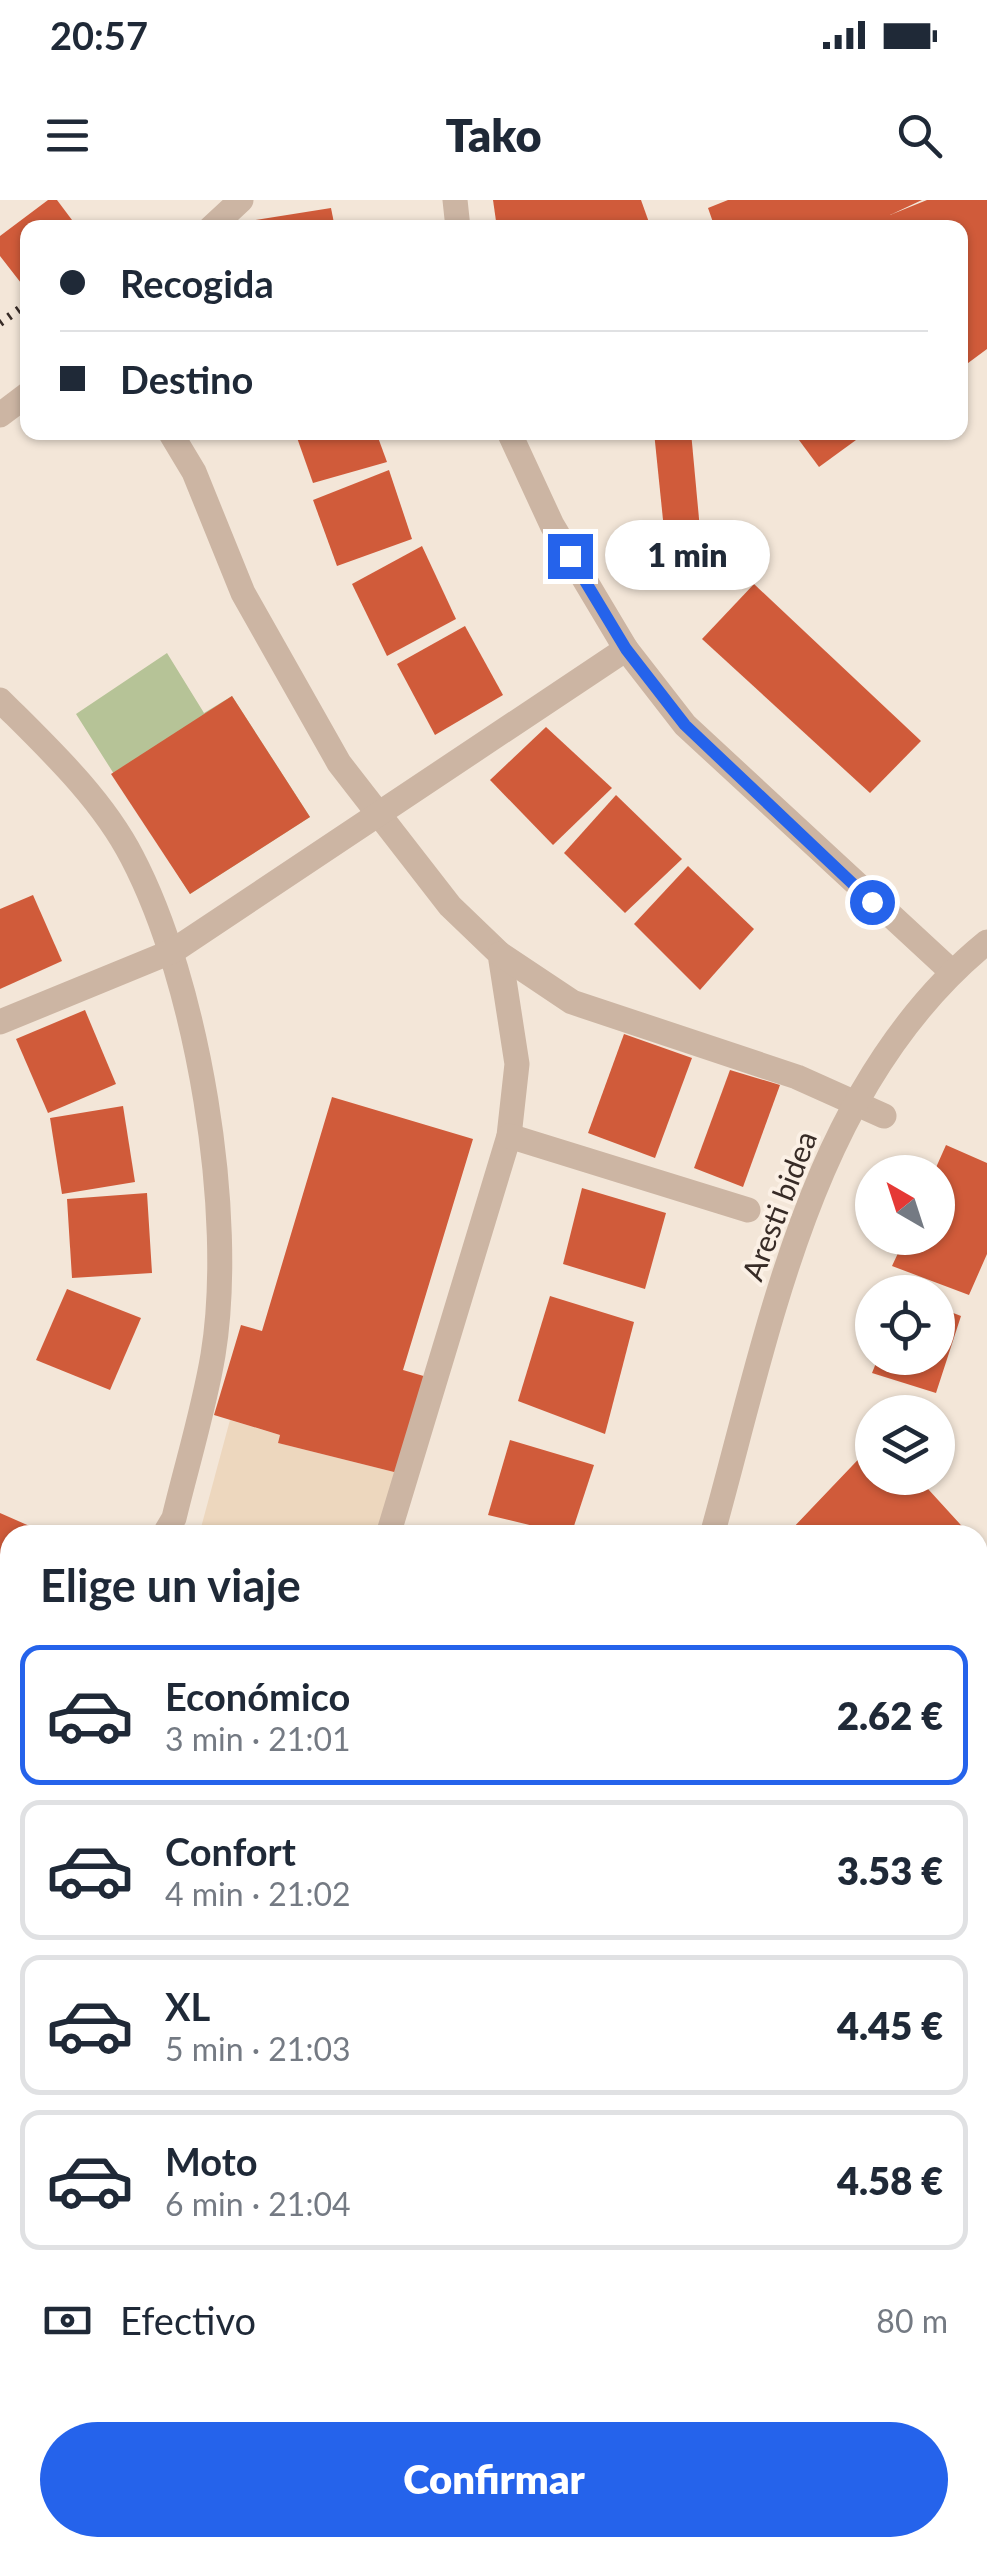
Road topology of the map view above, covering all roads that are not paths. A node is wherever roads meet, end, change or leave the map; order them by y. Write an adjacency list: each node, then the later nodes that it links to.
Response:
1 (240, 200): 2 (street)
2 (219, 220)
3 (175, 440): 7 (street)
4 (513, 440): 5 (street)
5 (626, 649): 7 (street); 11 (street)
6 (0, 700): 9 (street)
7 (378, 816): 9 (street); 10 (street)
8 (987, 942): 11 (street, Aresti bidea)
9 (173, 951): 12 (street); 17 (street)
10 (500, 954): 13 (street); 15 (street)
11 (951, 971): 13 (street, Aresti bidea)
12 (0, 1022)
13 (857, 1101): 14 (street); 19 (street, Aresti bidea)
14 (884, 1116)
15 (509, 1136): 16 (street); 18 (street)
16 (748, 1210)
17 (170, 1525)
18 (391, 1525)
19 (715, 1525)

